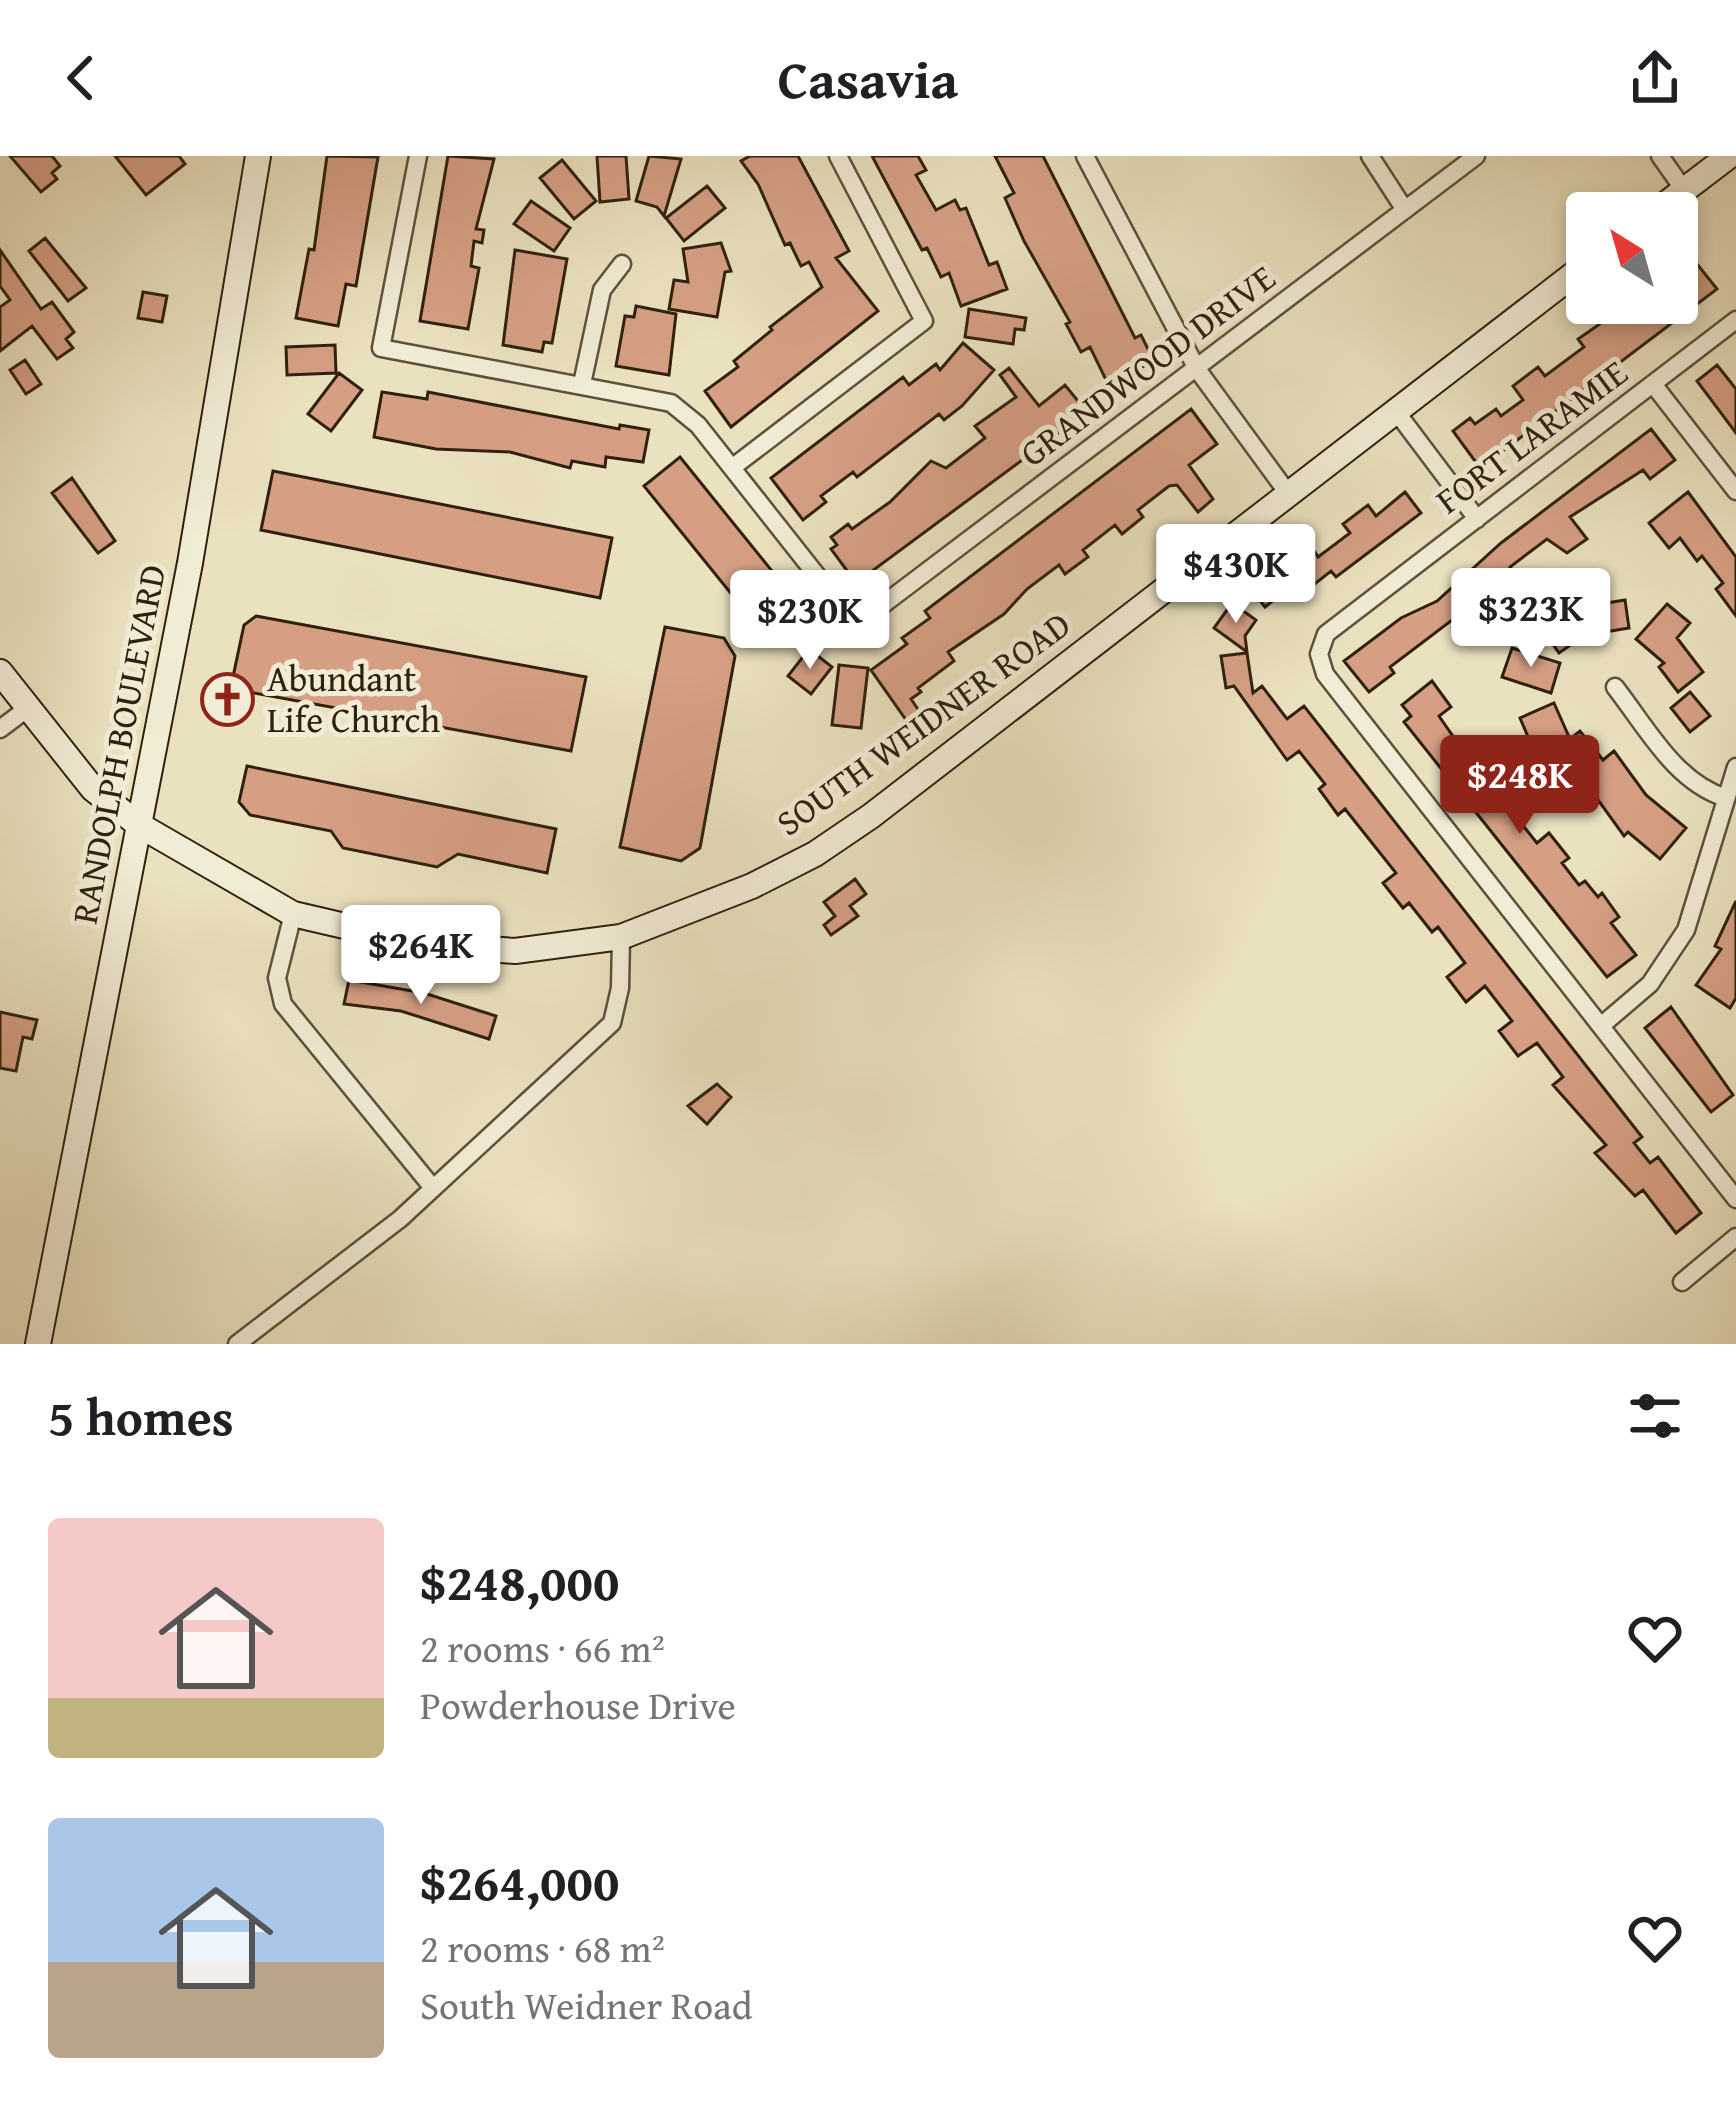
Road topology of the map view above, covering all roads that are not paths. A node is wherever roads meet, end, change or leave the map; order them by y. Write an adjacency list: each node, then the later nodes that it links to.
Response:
1 (258, 156): 29 (main road, RANDOLPH BOULEVARD)
2 (418, 156): 16 (street)
3 (838, 156): 19 (street)
4 (1085, 156): 15 (street)
5 (1370, 156): 11 (street)
6 (1476, 156): 11 (street, GRANDWOOD DRIVE)
7 (1660, 156): 9 (street)
8 (1729, 156): 9 (main road)
9 (1684, 190): 10 (main road)
10 (1681, 192)
11 (1405, 210): 15 (street, GRANDWOOD DRIVE)
12 (622, 264): 16 (street)
13 (1566, 280): 18 (main road, SOUTH WEIDNER ROAD)
14 (1736, 320): 17 (street, FORT LARAMIE)
15 (1197, 369): 19 (street, GRANDWOOD DRIVE); 21 (street)
16 (582, 384): 19 (street)
17 (1653, 384): 20 (street); 22 (street, FORT LARAMIE)
18 (1395, 410): 21 (main road, SOUTH WEIDNER ROAD); 22 (street)
19 (733, 467)
20 (1736, 491)
21 (1287, 492): 31 (main road, SOUTH WEIDNER ROAD)
22 (1477, 519): 32 (street, FORT LARAMIE)
23 (0, 672): 25 (main road, SOUTH WEIDNER ROAD)
24 (1615, 687): 28 (street)
25 (28, 708): 26 (street); 29 (main road, SOUTH WEIDNER ROAD)
26 (0, 728)
27 (1736, 767): 28 (street)
28 (1726, 798): 32 (street)
29 (139, 825): 30 (main road, SOUTH WEIDNER ROAD); 37 (main road, RANDOLPH BOULEVARD)
30 (293, 914): 31 (main road, SOUTH WEIDNER ROAD); 33 (street)
31 (621, 937): 33 (street)
32 (1602, 1025): 34 (street)
33 (433, 1188): 38 (street)
34 (1736, 1199)
35 (1736, 1238): 36 (street)
36 (1682, 1282)
37 (38, 1344)
38 (237, 1344)

